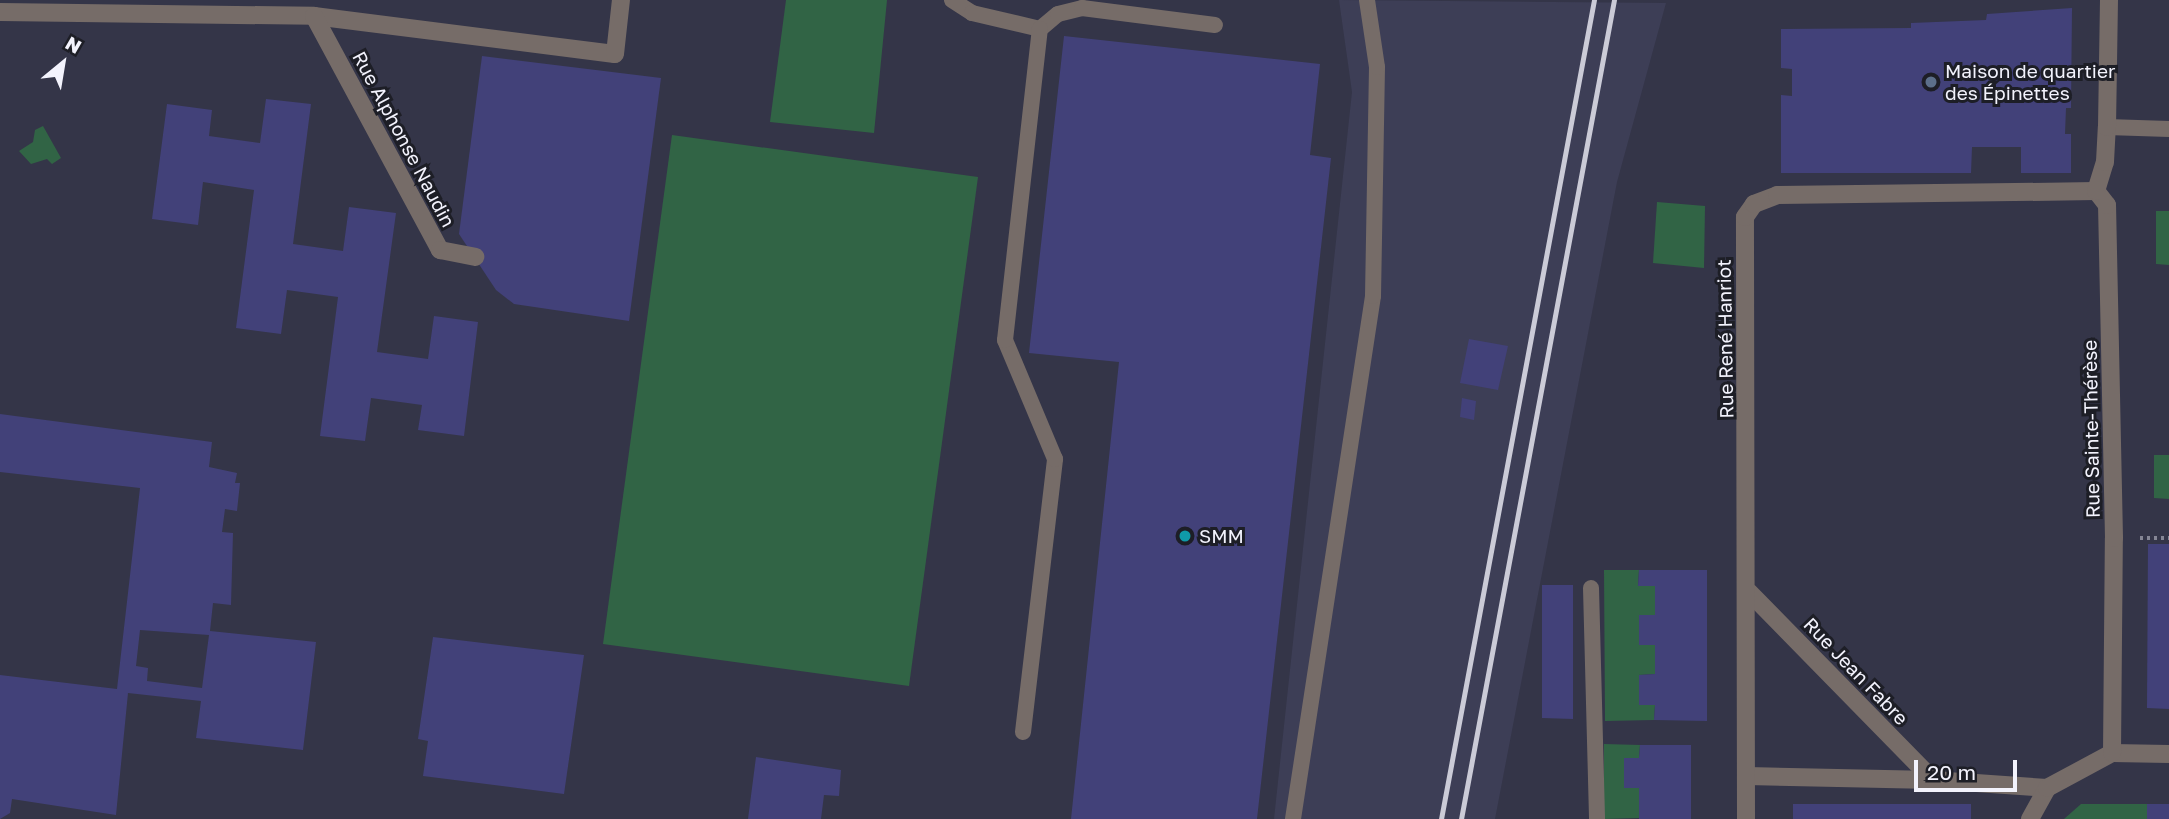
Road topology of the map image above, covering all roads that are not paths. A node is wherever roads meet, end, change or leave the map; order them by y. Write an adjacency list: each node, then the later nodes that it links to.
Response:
1 (621, 0): 6 (street, Rue Alphonse Naudin)
2 (952, 0): 8 (lane)
3 (1367, 0): 21 (lane)
4 (2109, 0): 9 (street)
5 (0, 12): 6 (street, Rue Alphonse Naudin)
6 (314, 16): 12 (street, Rue Alphonse Naudin)
7 (1215, 25): 8 (lane)
8 (1040, 29): 15 (lane)
9 (2107, 127): 10 (lane); 11 (street)
10 (2169, 129)
11 (2096, 191): 14 (street, Rue René Hanriot); 16 (street, Rue Sainte-Thérèse)
12 (475, 257)
13 (1591, 588): 22 (lane)
14 (1749, 592): 18 (street, Rue René Hanriot); 19 (street, Rue Jean Fabre)
15 (1023, 732)
16 (2112, 753): 17 (street); 20 (street)
17 (2169, 754)
18 (1747, 776): 19 (street); 23 (street, Rue René Hanriot)
19 (1933, 779): 20 (street)
20 (2047, 788): 24 (street)
21 (1293, 819)
22 (1597, 819)
23 (1746, 819)
24 (2031, 819)

